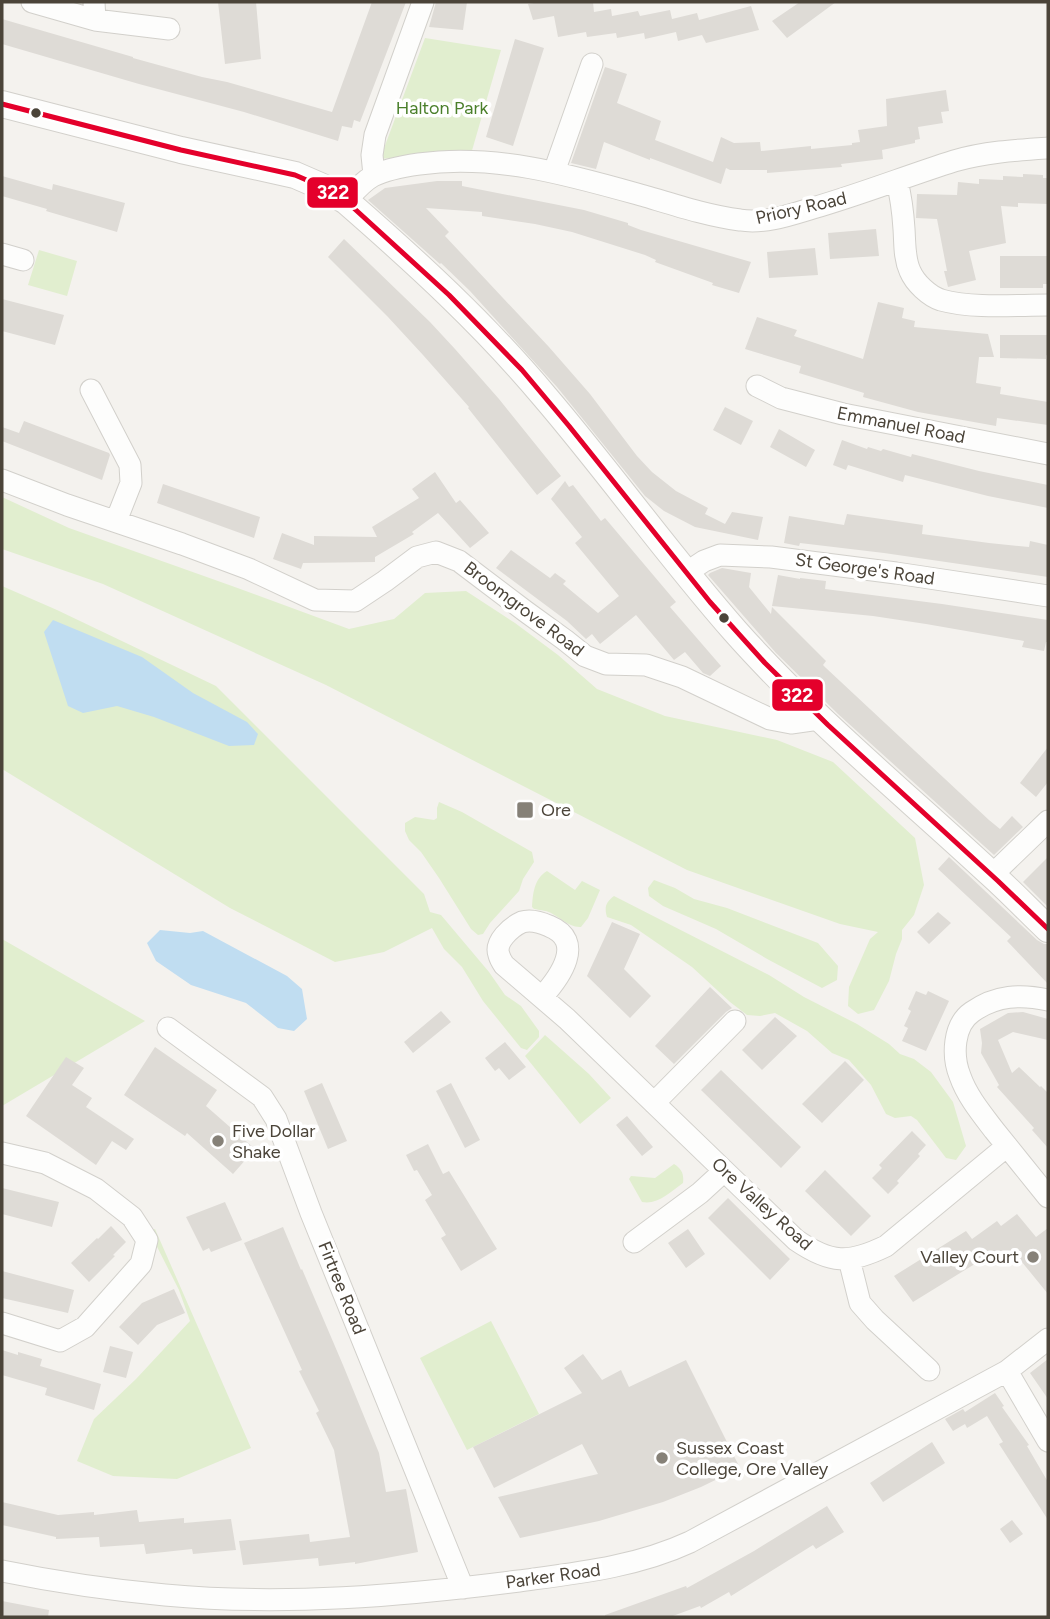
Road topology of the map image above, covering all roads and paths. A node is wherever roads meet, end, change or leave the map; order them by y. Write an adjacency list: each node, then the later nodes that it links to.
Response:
1 (32, 2): 3 (street)
2 (423, 2): 9 (street)
3 (94, 11): 4 (street)
4 (169, 29)
5 (592, 64): 8 (street)
6 (2, 104): 11 (street)
7 (1048, 148): 10 (street, Priory Road)
8 (554, 172): 9 (street, Priory Road); 10 (street, Priory Road)
9 (374, 175): 11 (street, Priory Road)
10 (897, 181): 14 (street)
11 (346, 201): 20 (street)
12 (2, 254): 13 (street)
13 (23, 260)
14 (1048, 304)
15 (757, 386): 17 (street, Emmanuel Road)
16 (92, 390): 19 (street)
17 (1048, 454)
18 (3, 482): 19 (street, Broomgrove Road)
19 (116, 521): 22 (street, Broomgrove Road)
20 (686, 573): 21 (street, St George's Road); 22 (street)
21 (1048, 596)
22 (819, 719): 24 (street)
23 (1048, 821): 24 (street)
24 (992, 875): 25 (street)
25 (1048, 929)
26 (542, 997): 30 (street, Ore Valley Road)
27 (1048, 1000): 31 (street)
28 (735, 1021): 30 (street)
29 (168, 1028): 43 (street, Firtree Road)
30 (654, 1103): 33 (street, Ore Valley Road)
31 (1007, 1146): 34 (street); 36 (street, Ore Valley Road)
32 (2, 1153): 37 (street)
33 (724, 1171): 35 (street); 36 (street, Ore Valley Road)
34 (1048, 1197)
35 (634, 1242)
36 (849, 1259): 39 (street)
37 (2, 1323)
38 (1048, 1339): 40 (street, Parker Road)
39 (929, 1370)
40 (1007, 1371): 41 (street); 43 (street, Parker Road)
41 (1048, 1441)
42 (2, 1571): 43 (street, Parker Road)
43 (463, 1588)

